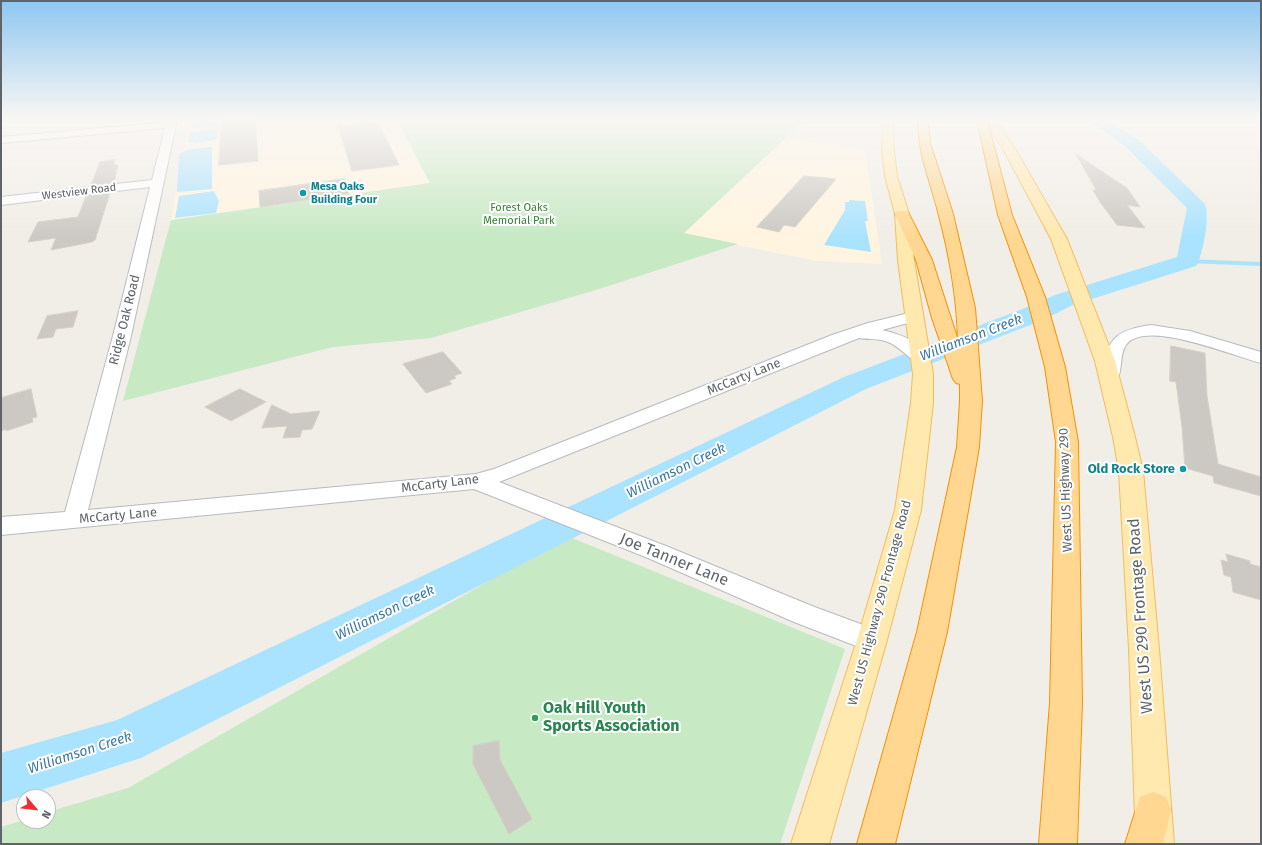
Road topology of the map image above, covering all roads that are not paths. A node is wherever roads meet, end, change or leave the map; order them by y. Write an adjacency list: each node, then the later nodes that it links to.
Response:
1 (162, 159): 6 (street, Ridge Oak Road)
2 (889, 159): 8 (main road, West US Highway 290 Frontage Road)
3 (929, 159): 14 (highway)
4 (992, 159): 22 (highway, West US Highway 290)
5 (1015, 159): 13 (main road)
6 (157, 183): 7 (street, Westview Road); 16 (street, Ridge Oak Road)
7 (1, 201)
8 (902, 214): 9 (main road, West US Highway 290 Frontage Road); 14 (highway)
9 (913, 317): 10 (street, McCarty Lane); 11 (main road, West US Highway 290 Frontage Road)
10 (853, 334): 11 (street, McCarty Lane); 15 (street, McCarty Lane)
11 (920, 357): 18 (main road, West US Highway 290 Frontage Road)
12 (1261, 358): 13 (street)
13 (1112, 383): 19 (main road, West US 290 Frontage Road)
14 (970, 401): 21 (highway)
15 (476, 481): 16 (street, McCarty Lane); 18 (street, Joe Tanner Lane)
16 (74, 520): 17 (street, McCarty Lane)
17 (1, 526)
18 (872, 640): 20 (main road, West US Highway 290 Frontage Road)
19 (1151, 833)
20 (810, 844)
21 (876, 844)
22 (1058, 844)

